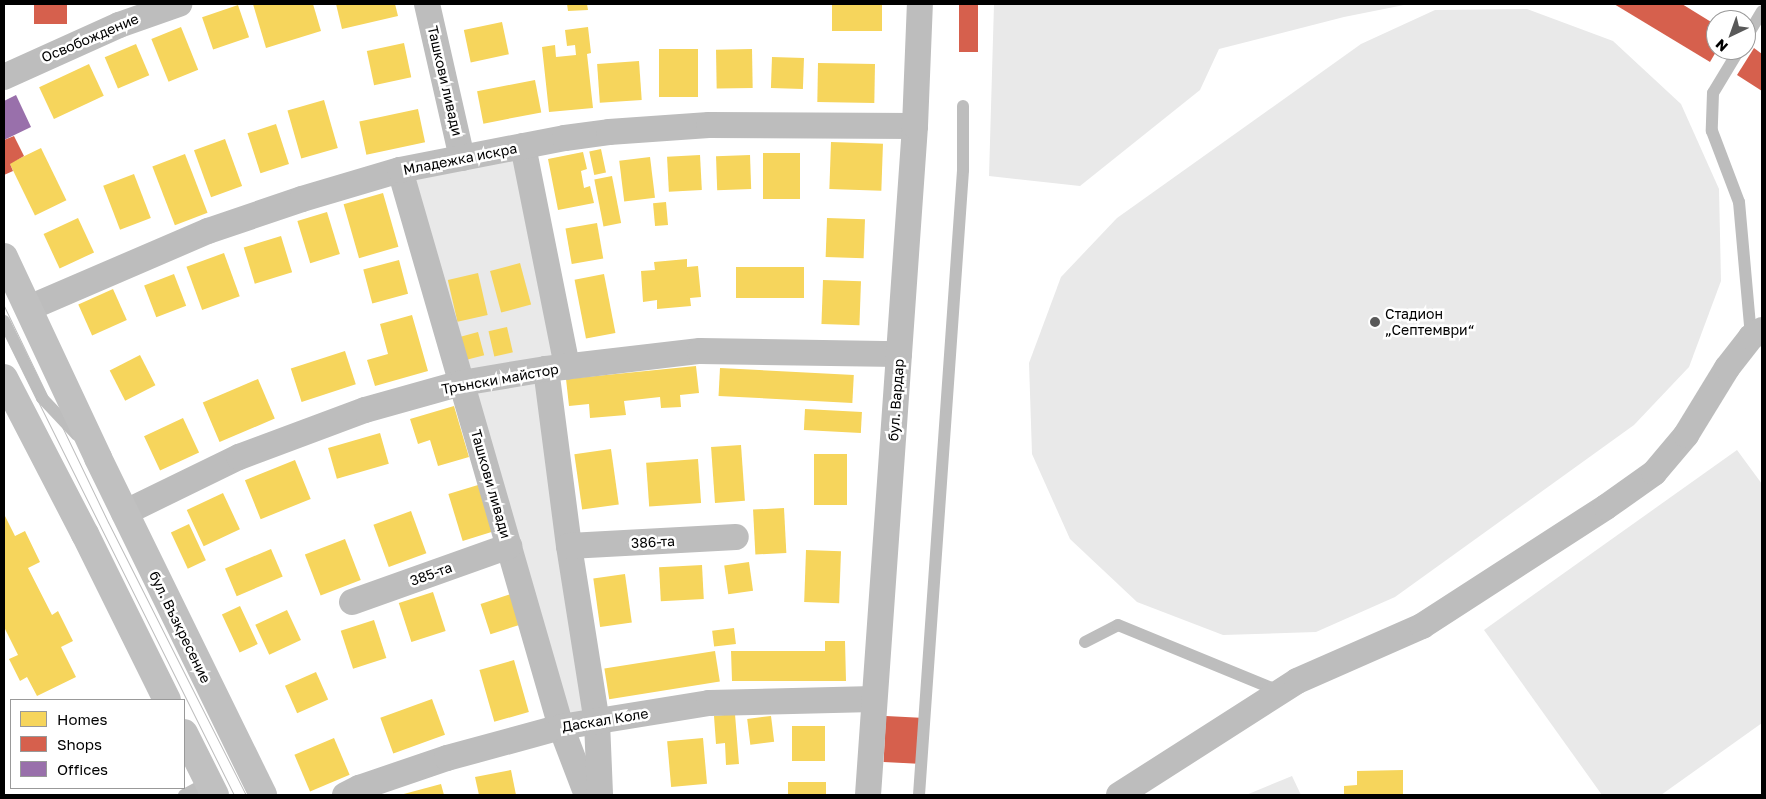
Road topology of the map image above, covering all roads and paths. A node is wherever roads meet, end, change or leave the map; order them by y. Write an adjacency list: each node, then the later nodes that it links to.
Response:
1 (179, 4): 5 (street, Освобождение)
2 (427, 4): 9 (street, Ташкови ливади)
3 (920, 4): 7 (street, бул. Вардар)
4 (1733, 60): 14 (lane)
5 (4, 77)
6 (963, 106): 39 (lane)
7 (915, 126): 8 (street, Младежка искра); 15 (street, бул. Вардар)
8 (523, 146): 9 (street, Младежка искра); 16 (street)
9 (462, 158): 10 (street, Младежка искра)
10 (400, 170): 12 (street, Младежка искра); 18 (street, Ташкови ливади)
11 (4, 257): 12 (main road, бул. Възкресение)
12 (29, 308): 19 (main road, бул. Възкресение)
13 (4, 322): 19 (lane, бул. Възкресение)
14 (1757, 333): 26 (street)
15 (899, 354): 16 (street, Трънски майстор); 28 (street, бул. Вардар)
16 (557, 368): 18 (street, Трънски майстор); 23 (street)
17 (4, 378): 27 (main road)
18 (462, 383): 20 (street, Трънски майстор); 22 (street, Ташкови ливади)
19 (98, 458): 20 (main road, бул. Възкресение)
20 (124, 513): 34 (main road, бул. Възкресение)
21 (736, 537): 23 (street, 386-та)
22 (509, 546): 24 (street, 385-та); 30 (street, Ташкови ливади)
23 (569, 546): 29 (street)
24 (352, 602)
25 (1085, 642): 26 (lane)
26 (1280, 692): 40 (street)
27 (168, 699)
28 (874, 699): 29 (street, Даскал Коле); 38 (street, бул. Вардар)
29 (597, 722): 30 (street, Даскал Коле); 37 (street)
30 (561, 727): 35 (street, Даскал Коле); 36 (street, Ташкови ливади)
31 (185, 735): 32 (main road)
32 (211, 789): 33 (lane)
33 (184, 795)
34 (264, 795)
35 (345, 795)
36 (587, 795)
37 (600, 795)
38 (868, 795)
39 (918, 795)
40 (1119, 795)

